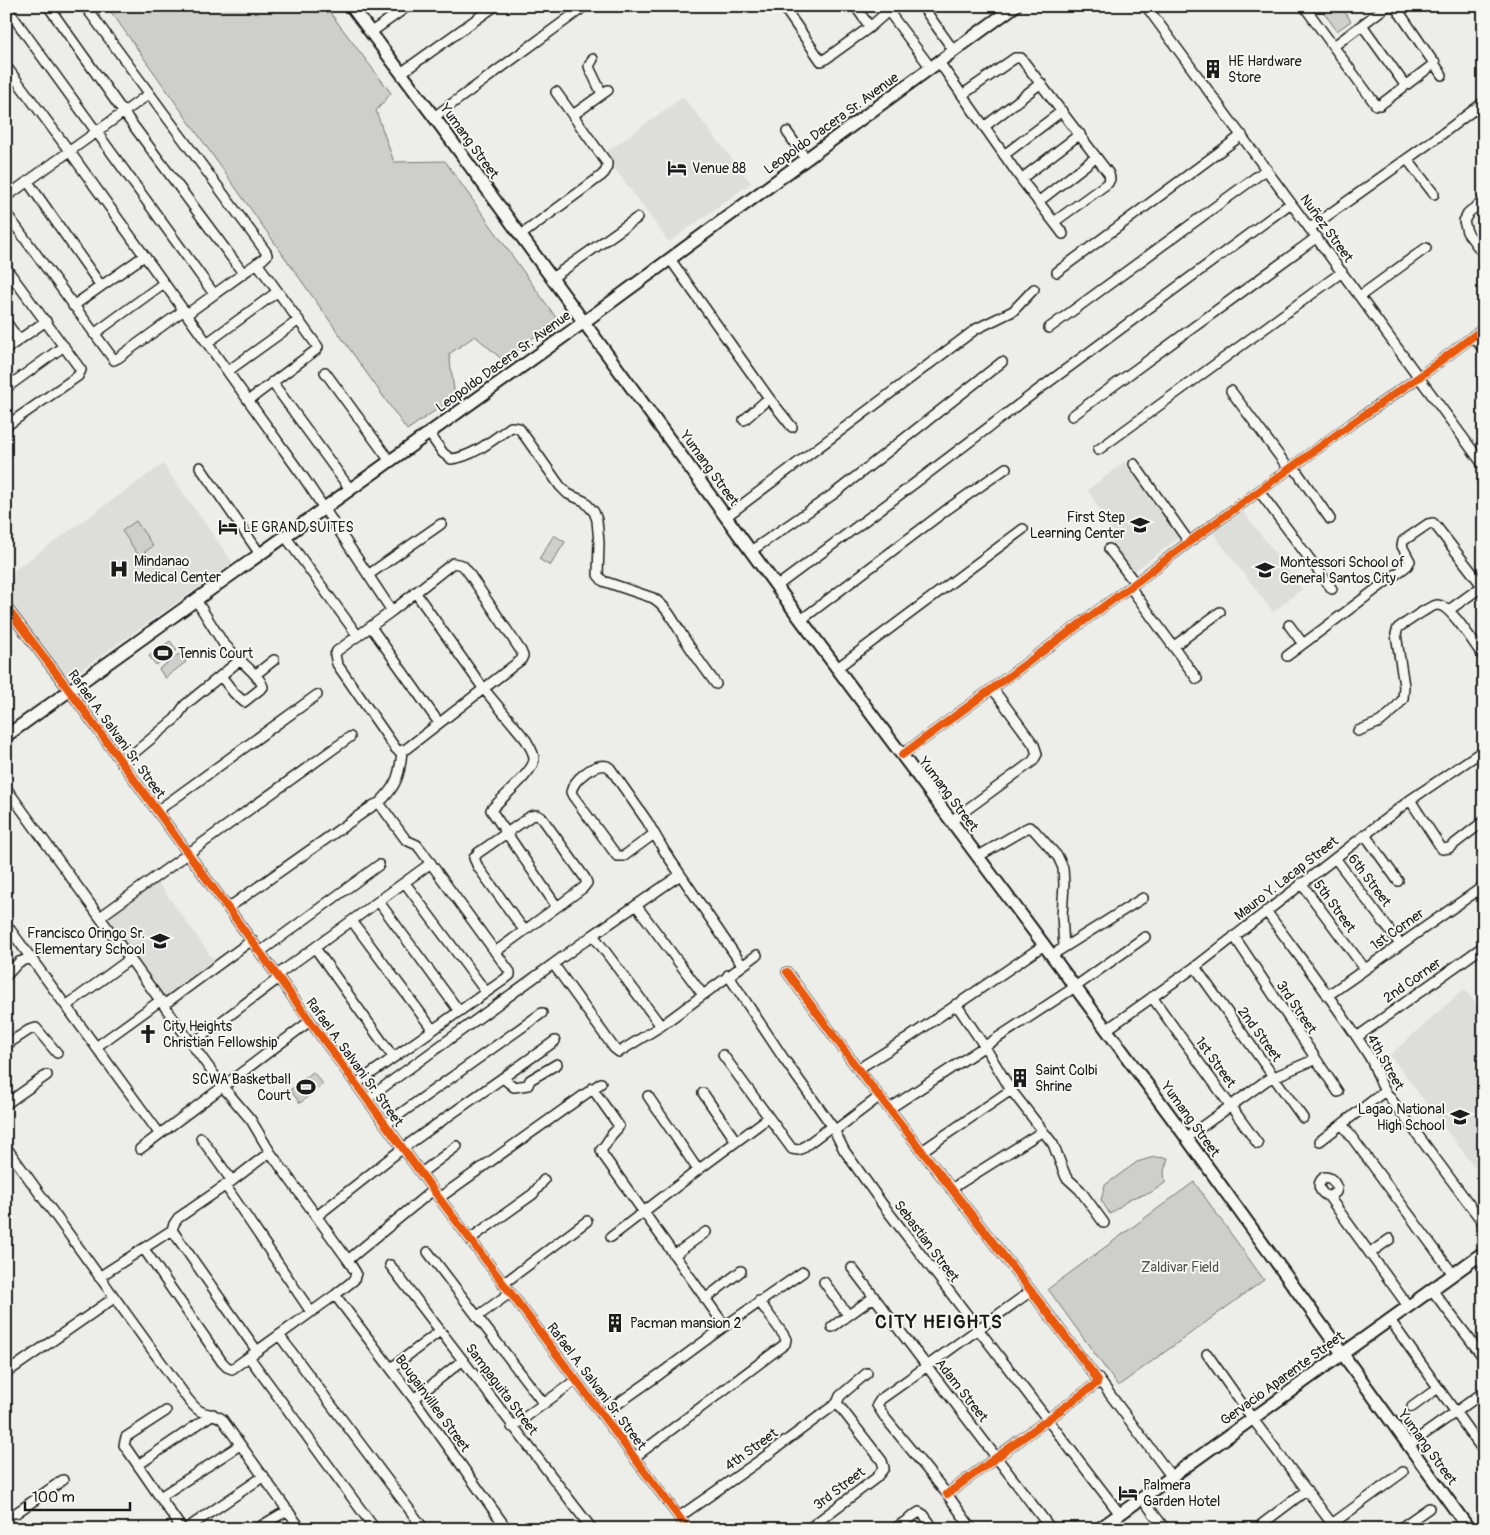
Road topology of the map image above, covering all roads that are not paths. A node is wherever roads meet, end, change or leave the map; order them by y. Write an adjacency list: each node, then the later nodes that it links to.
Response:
1 (48, 6): 38 (street)
2 (85, 6): 32 (street)
3 (350, 6): 20 (main road, Yumang Street)
4 (408, 6): 20 (street)
5 (495, 6): 27 (street)
6 (585, 6): 35 (street)
7 (783, 6): 19 (street)
8 (855, 6): 19 (street)
9 (922, 6): 22 (street)
10 (1015, 6): 22 (main road, Leopoldo Dacera Sr. Avenue)
11 (1146, 6): 47 (street, Nuñez Street)
12 (1304, 6): 21 (street)
13 (1370, 6): 17 (street)
14 (1387, 6): 17 (street)
15 (1395, 6): 24 (street)
16 (6, 7): 44 (street)
17 (1376, 15): 18 (street)
18 (1362, 25): 21 (street); 30 (street)
19 (870, 27): 25 (street)
20 (370, 33): 27 (main road, Yumang Street)
21 (1334, 46): 30 (street)
22 (954, 51): 25 (main road, Leopoldo Dacera Sr. Avenue)
23 (593, 59): 39 (street)
24 (1434, 63): 28 (street); 30 (street)
25 (935, 65): 33 (street); 51 (main road, Leopoldo Dacera Sr. Avenue)
26 (6, 66): 48 (street)
27 (401, 73): 40 (main road, Yumang Street)
28 (1442, 74)
29 (1041, 83): 33 (street); 37 (street); 42 (street)
30 (1405, 85)
31 (556, 92): 39 (street)
32 (149, 94): 38 (street); 72 (street)
33 (962, 95): 42 (street)
34 (1484, 102): 36 (street)
35 (446, 108): 40 (street); 43 (street)
36 (1476, 108): 41 (street); 52 (street)
37 (1062, 111): 46 (street); 49 (street)
38 (124, 113): 44 (street); 76 (street)
39 (573, 115): 66 (street)
40 (434, 116): 43 (main road, Yumang Street)
41 (1484, 118)
42 (984, 127): 49 (street)
43 (443, 129): 66 (main road, Yumang Street)
44 (98, 132): 48 (street); 82 (street)
45 (787, 132): 51 (street)
46 (1080, 134): 50 (street); 54 (street)
47 (1242, 135): 53 (street, Nuñez Street); 74 (street)
48 (70, 152): 55 (street); 70 (street)
49 (1004, 154): 54 (street)
50 (1096, 157): 59 (street); 63 (street)
51 (806, 159): 71 (main road, Leopoldo Dacera Sr. Avenue)
52 (1407, 159): 56 (street); 64 (street)
53 (1266, 169): 60 (street, Nuñez Street); 90 (street)
54 (1021, 179): 59 (street)
55 (28, 182): 57 (street); 79 (street)
56 (1434, 194)
57 (6, 196)
58 (1484, 201): 69 (street)
59 (1038, 202): 63 (street)
60 (1291, 203): 64 (street, Nuñez Street); 134 (street)
61 (6, 213): 84 (street)
62 (638, 218): 77 (street)
63 (1054, 222): 65 (street)
64 (1310, 228): 67 (street, Nuñez Street)
65 (1063, 234)
66 (521, 235): 77 (main road, Yumang Street)
67 (1316, 237): 75 (street, Nuñez Street); 108 (street)
68 (1426, 248): 83 (street)
69 (1484, 255)
70 (144, 256): 78 (street); 79 (street)
71 (670, 259): 89 (main road, Leopoldo Dacera Sr. Avenue); 106 (street)
72 (257, 263): 76 (street); 81 (street)
73 (6, 268): 87 (street)
74 (1057, 272)
75 (1342, 272): 83 (street, Nuñez Street); 113 (street)
76 (243, 273): 82 (street)
77 (552, 278): 89 (main road, Yumang Street)
78 (164, 284): 85 (street); 92 (street)
79 (101, 286): 84 (street)
80 (1034, 290): 123 (street)
81 (277, 292): 86 (street); 95 (street)
82 (214, 294): 85 (street)
83 (1360, 296): 102 (street, Nuñez Street)
84 (73, 306): 92 (street)
85 (186, 312): 92 (street); 95 (street)
86 (299, 320): 100 (street); 103 (street)
87 (46, 321): 94 (street); 96 (street)
88 (6, 322): 94 (street)
89 (584, 322): 112 (main road, Leopoldo Dacera Sr. Avenue); 123 (main road, Yumang Street)
90 (1049, 328)
91 (1484, 328): 93 (street)
92 (94, 334)
93 (1473, 336): 98 (street); 102 (street)
94 (19, 340): 97 (street)
95 (207, 343): 100 (street)
96 (64, 346): 104 (street); 110 (street)
97 (6, 349)
98 (1484, 350)
99 (1002, 362): 130 (street)
100 (228, 371): 107 (street)
101 (325, 372): 114 (street)
102 (1419, 378): 116 (street, Nuñez Street); 118 (street)
103 (272, 382): 107 (street); 120 (street)
104 (6, 388)
105 (1231, 391): 118 (street)
106 (769, 398): 109 (street); 111 (street)
107 (248, 400): 122 (street)
108 (1072, 416)
109 (744, 420)
110 (6, 426)
111 (792, 427)
112 (429, 433): 114 (main road, Leopoldo Dacera Sr. Avenue); 157 (street)
113 (1098, 450)
114 (390, 461): 120 (main road, Leopoldo Dacera Sr. Avenue)
115 (1134, 464): 128 (street)
116 (1484, 466)
117 (200, 467): 131 (street)
118 (1291, 467): 121 (street); 124 (street)
119 (1006, 468): 143 (street)
120 (350, 489): 122 (main road, Leopoldo Dacera Sr. Avenue)
121 (1259, 491): 128 (street); 136 (street)
122 (325, 508): 127 (main road, Leopoldo Dacera Sr. Avenue); 132 (street)
123 (727, 516): 130 (main road, Yumang Street)
124 (1330, 519)
125 (441, 524): 132 (street)
126 (1023, 529): 153 (street)
127 (285, 536): 131 (main road, Leopoldo Dacera Sr. Avenue); 146 (street)
128 (1189, 542): 133 (street)
129 (1109, 549): 133 (street)
130 (752, 551): 134 (main road, Yumang Street)
131 (260, 554): 138 (main road, Leopoldo Dacera Sr. Avenue)
132 (368, 575): 141 (street)
133 (1132, 585): 148 (street); 159 (street)
134 (776, 586): 143 (main road, Yumang Street)
135 (1483, 586): 140 (street); 147 (street)
136 (1332, 589)
137 (415, 592): 141 (street); 158 (street); 158 (street)
138 (196, 600): 151 (street); 160 (main road, Leopoldo Dacera Sr. Avenue)
139 (6, 606): 160 (street, Rafael A. Salvani Sr. Street)
140 (1449, 610): 150 (street); 163 (street)
141 (392, 611): 145 (street)
142 (1220, 612): 148 (street)
143 (801, 620): 153 (main road, Yumang Street)
144 (1289, 625): 147 (street)
145 (371, 627): 146 (street); 162 (street)
146 (358, 636): 167 (street)
147 (1303, 644): 149 (street)
148 (1174, 646): 156 (street)
149 (1287, 656)
150 (1484, 657)
151 (240, 660): 154 (street); 155 (street)
152 (274, 660): 154 (street)
153 (837, 668): 168 (main road, Yumang Street)
154 (255, 675): 155 (street)
155 (221, 676): 169 (street)
156 (1197, 678)
157 (716, 684)
158 (483, 688): 162 (street); 176 (street)
159 (993, 689): 168 (street); 174 (street)
160 (70, 690): 164 (main road, Leopoldo Dacera Sr. Avenue); 169 (street, Rafael A. Salvani Sr. Street)
161 (317, 695): 173 (street)
162 (439, 723): 167 (street)
163 (1358, 731)
164 (6, 736)
165 (350, 737): 179 (street)
166 (1484, 750): 171 (street, Mauro Y. Lacap Street)
167 (402, 751): 172 (street)
168 (902, 755): 174 (main road, Yumang Street)
169 (122, 763): 173 (street, Rafael A. Salvani Sr. Street)
170 (6, 788): 195 (street)
171 (1410, 800): 175 (street); 178 (street, Mauro Y. Lacap Street)
172 (380, 803): 182 (street); 193 (street)
173 (158, 811): 179 (street, Rafael A. Salvani Sr. Street)
174 (951, 821): 180 (main road, Yumang Street)
175 (1484, 821)
176 (506, 833): 192 (street); 192 (street); 198 (street)
177 (654, 834): 177 (street); 184 (street)
178 (1364, 835): 181 (street, Mauro Y. Lacap Street); 185 (street)
179 (188, 853): 193 (street, Rafael A. Salvani Sr. Street); 195 (street)
180 (977, 857): 204 (main road, Yumang Street); 206 (street)
181 (1335, 858): 187 (street, Mauro Y. Lacap Street); 203 (street, 6th Street)
182 (431, 864): 186 (street); 209 (street)
183 (379, 865): 208 (street)
184 (680, 875): 191 (street); 215 (street)
185 (1398, 881)
186 (405, 883): 190 (street); 223 (street)
187 (1301, 883): 194 (street, Mauro Y. Lacap Street); 217 (street, 5th Street)
188 (1484, 886): 203 (street, 1st Corner)
189 (1143, 898): 206 (street)
190 (379, 902): 196 (street); 230 (street)
191 (636, 904): 199 (street); 224 (street)
192 (556, 907): 198 (street)
193 (228, 908): 202 (street, Rafael A. Salvani Sr. Street)
194 (1266, 911): 200 (street, Mauro Y. Lacap Street); 225 (street, 4th Street)
195 (100, 917): 213 (street)
196 (352, 921): 207 (street); 234 (street)
197 (6, 924): 212 (street)
198 (524, 930): 209 (street)
199 (593, 935): 214 (street); 233 (street)
200 (1234, 936): 216 (street, Mauro Y. Lacap Street); 245 (street, 3rd Street)
201 (1145, 937): 222 (street)
202 (252, 940): 208 (street, Rafael A. Salvani Sr. Street); 227 (street)
203 (1400, 944): 217 (street, 1st Corner)
204 (1044, 945): 211 (main road, Yumang Street); 228 (street)
205 (1484, 946): 236 (street, 2nd Corner)
206 (1064, 947): 211 (street)
207 (315, 948): 221 (street); 244 (street)
208 (260, 952): 221 (street, Rafael A. Salvani Sr. Street)
209 (495, 952): 223 (street)
210 (757, 955): 215 (street)
211 (1052, 955): 222 (main road, Yumang Street)
212 (31, 958): 220 (street); 229 (street)
213 (130, 959): 227 (street); 229 (street)
214 (554, 965): 233 (street); 261 (street)
215 (742, 965): 219 (street)
216 (1195, 967): 226 (street, Mauro Y. Lacap Street); 249 (street, 2nd Street)
217 (1365, 969): 225 (street, 1st Corner)
218 (787, 972): 247 (street)
219 (728, 975): 224 (street); 269 (street, Sebastian Street)
220 (6, 976)
221 (278, 976): 232 (street, Rafael A. Salvani Sr. Street); 238 (street)
222 (1075, 987): 235 (main road, Yumang Street); 241 (street)
223 (486, 992): 230 (street)
224 (703, 994): 233 (street)
225 (1327, 996): 236 (street, 4th Street)
226 (1152, 997): 235 (street, Mauro Y. Lacap Street); 263 (street, 1st Street)
227 (163, 1002): 238 (street); 240 (street)
228 (956, 1004): 241 (street); 247 (street)
229 (66, 1006): 240 (street)
230 (459, 1011): 234 (street)
231 (542, 1013): 267 (street)
232 (310, 1021): 252 (street, Rafael A. Salvani Sr. Street); 253 (street)
233 (662, 1026)
234 (433, 1030): 244 (street)
235 (1106, 1030): 273 (main road, Yumang Street)
236 (1357, 1037): 256 (street, 4th Street)
237 (555, 1041): 250 (street)
238 (193, 1044): 253 (street)
239 (6, 1045): 242 (street)
240 (96, 1047): 271 (street)
241 (984, 1047): 255 (street); 264 (street)
242 (57, 1053)
243 (723, 1055): 265 (street)
244 (393, 1057): 252 (street)
245 (1316, 1059): 249 (street); 258 (street, 3rd Street)
246 (557, 1064): 250 (street)
247 (858, 1069): 260 (street)
248 (47, 1074): 262 (street)
249 (1273, 1076): 263 (street); 266 (street, 2nd Street)
250 (503, 1078): 280 (street)
251 (601, 1083): 254 (street)
252 (356, 1084): 261 (street, Rafael A. Salvani Sr. Street)
253 (223, 1087): 271 (street); 282 (street)
254 (592, 1088): 288 (street); 290 (street)
255 (1011, 1090): 270 (street); 281 (street)
256 (1385, 1091): 268 (street); 294 (street, 4th Street)
257 (702, 1092): 274 (street)
258 (1338, 1092)
259 (648, 1096): 283 (street)
260 (879, 1097): 264 (street); 269 (street)
261 (368, 1099): 267 (street, Rafael A. Salvani Sr. Street)
262 (6, 1104)
263 (1231, 1106): 273 (street); 276 (street, 1st Street)
264 (889, 1109): 281 (street)
265 (768, 1118): 269 (street); 274 (street)
266 (1303, 1118)
267 (386, 1124): 280 (street, Rafael A. Salvani Sr. Street)
268 (1342, 1124): 275 (street); 310 (street)
269 (833, 1128): 329 (street, Sebastian Street)
270 (1043, 1131): 287 (street); 293 (street)
271 (159, 1133): 279 (street)
272 (201, 1138): 286 (street)
273 (1186, 1138): 334 (main road, Yumang Street)
274 (736, 1141): 283 (street)
275 (1320, 1141)
276 (1258, 1144)
277 (457, 1146): 284 (street)
278 (6, 1147): 311 (street)
279 (140, 1148)
280 (403, 1148): 284 (street, Rafael A. Salvani Sr. Street); 291 (street)
281 (922, 1151): 287 (street)
282 (270, 1152): 286 (street); 291 (street)
283 (698, 1170): 290 (street)
284 (421, 1173): 288 (street, Rafael A. Salvani Sr. Street)
285 (544, 1180): 298 (street)
286 (228, 1183): 295 (street); 323 (street)
287 (952, 1189): 315 (street)
288 (436, 1194): 298 (street, Rafael A. Salvani Sr. Street); 305 (street)
289 (1329, 1197): 302 (street)
290 (643, 1212): 297 (street); 303 (street)
291 (317, 1216): 305 (street)
292 (587, 1221): 313 (street)
293 (1104, 1224)
294 (1484, 1224)
295 (172, 1230): 300 (street); 332 (street)
296 (706, 1232): 303 (street)
297 (611, 1237)
298 (470, 1239): 313 (street, Rafael A. Salvani Sr. Street)
299 (1390, 1239): 302 (street)
300 (144, 1249): 311 (street); 335 (street)
301 (428, 1252): 325 (street)
302 (1370, 1253): 322 (street)
303 (674, 1254): 320 (street)
304 (1482, 1258): 310 (main road, Gervacio Aparente Street)
305 (348, 1260): 317 (street)
306 (390, 1265): 330 (street, Sampaguita Street)
307 (852, 1268): 318 (street, Adam Street)
308 (741, 1271): 320 (street)
309 (803, 1272): 321 (street)
310 (1453, 1274): 314 (main road, Gervacio Aparente Street)
311 (100, 1278): 319 (street)
312 (824, 1282): 324 (street)
313 (503, 1284): 316 (street, Rafael A. Salvani Sr. Street)
314 (1432, 1290): 322 (main road, Gervacio Aparente Street); 336 (street)
315 (1031, 1291): 329 (street); 342 (street)
316 (510, 1293): 325 (street); 343 (street, Rafael A. Salvani Sr. Street)
317 (335, 1295): 323 (street); 339 (street, Bougainvillea Street)
318 (874, 1297): 324 (street); 338 (street, Adam Street)
319 (114, 1298): 340 (street); 352 (street)
320 (705, 1298): 327 (street)
321 (759, 1301): 327 (street); 360 (street)
322 (1408, 1306): 326 (main road, Gervacio Aparente Street)
323 (311, 1312): 331 (street)
324 (848, 1315): 328 (street)
325 (478, 1316): 348 (street)
326 (1390, 1320): 334 (main road, Gervacio Aparente Street); 344 (street)
327 (725, 1326): 353 (street)
328 (832, 1327)
329 (978, 1329): 338 (street); 355 (street, Sebastian Street)
330 (440, 1331): 337 (street, Sampaguita Street); 339 (street)
331 (278, 1335): 332 (street); 383 (street)
332 (257, 1350): 335 (street)
333 (1208, 1354): 354 (street)
334 (1341, 1354): 354 (main road, Gervacio Aparente Street); 358 (main road, Yumang Street)
335 (249, 1357): 382 (street)
336 (1484, 1358)
337 (463, 1360): 346 (street); 356 (street, Sampaguita Street)
338 (926, 1367): 361 (street, Adam Street); 368 (street)
339 (391, 1368): 346 (street, Bougainvillea Street)
340 (6, 1373)
341 (867, 1373): 347 (street, 4th Street)
342 (1096, 1376): 355 (street); 365 (street)
343 (576, 1380): 348 (street); 353 (street, Rafael A. Salvani Sr. Street)
344 (1438, 1388): 349 (street); 351 (street)
345 (1484, 1392): 351 (street)
346 (414, 1399): 384 (street, Bougainvillea Street)
347 (837, 1403): 375 (street, 4th Street); 387 (street, 3rd Street)
348 (544, 1404): 356 (street)
349 (1412, 1407)
350 (166, 1411): 362 (street)
351 (1456, 1412): 358 (street); 359 (street)
352 (213, 1414): 357 (street); 362 (street)
353 (603, 1414): 360 (street, Rafael A. Salvani Sr. Street)
354 (1252, 1418): 365 (main road, Gervacio Aparente Street); 367 (street)
355 (1047, 1420): 361 (street); 374 (street, Sebastian Street)
356 (512, 1427): 385 (street, Sampaguita Street)
357 (240, 1445): 364 (street); 369 (street)
358 (1409, 1445): 395 (main road, Yumang Street)
359 (1484, 1452)
360 (635, 1457): 375 (street, Rafael A. Salvani Sr. Street)
361 (996, 1458): 368 (street); 391 (street, Adam Street)
362 (138, 1466): 369 (street)
363 (1403, 1472): 377 (street)
364 (264, 1476): 372 (street); 379 (street)
365 (1171, 1476): 370 (main road, Gervacio Aparente Street)
366 (63, 1480): 373 (street)
367 (1307, 1490): 376 (street); 377 (street)
368 (947, 1494): 390 (street)
369 (160, 1497): 378 (street)
370 (1142, 1498): 374 (main road, Gervacio Aparente Street); 393 (street)
371 (1429, 1508): 394 (street)
372 (288, 1510): 380 (street); 381 (street)
373 (6, 1513)
374 (1120, 1514): 392 (main road, Gervacio Aparente Street)
375 (679, 1517): 386 (street, Rafael A. Salvani Sr. Street)
376 (1262, 1524)
377 (1331, 1527)
378 (182, 1529)
379 (186, 1529)
380 (256, 1529)
381 (301, 1529)
382 (375, 1529)
383 (424, 1529)
384 (507, 1529)
385 (592, 1529)
386 (688, 1529)
387 (808, 1529)
388 (894, 1529): 389 (street)
389 (934, 1529)
390 (972, 1529)
391 (1050, 1529)
392 (1099, 1529)
393 (1165, 1529)
394 (1399, 1529)
395 (1469, 1529)

